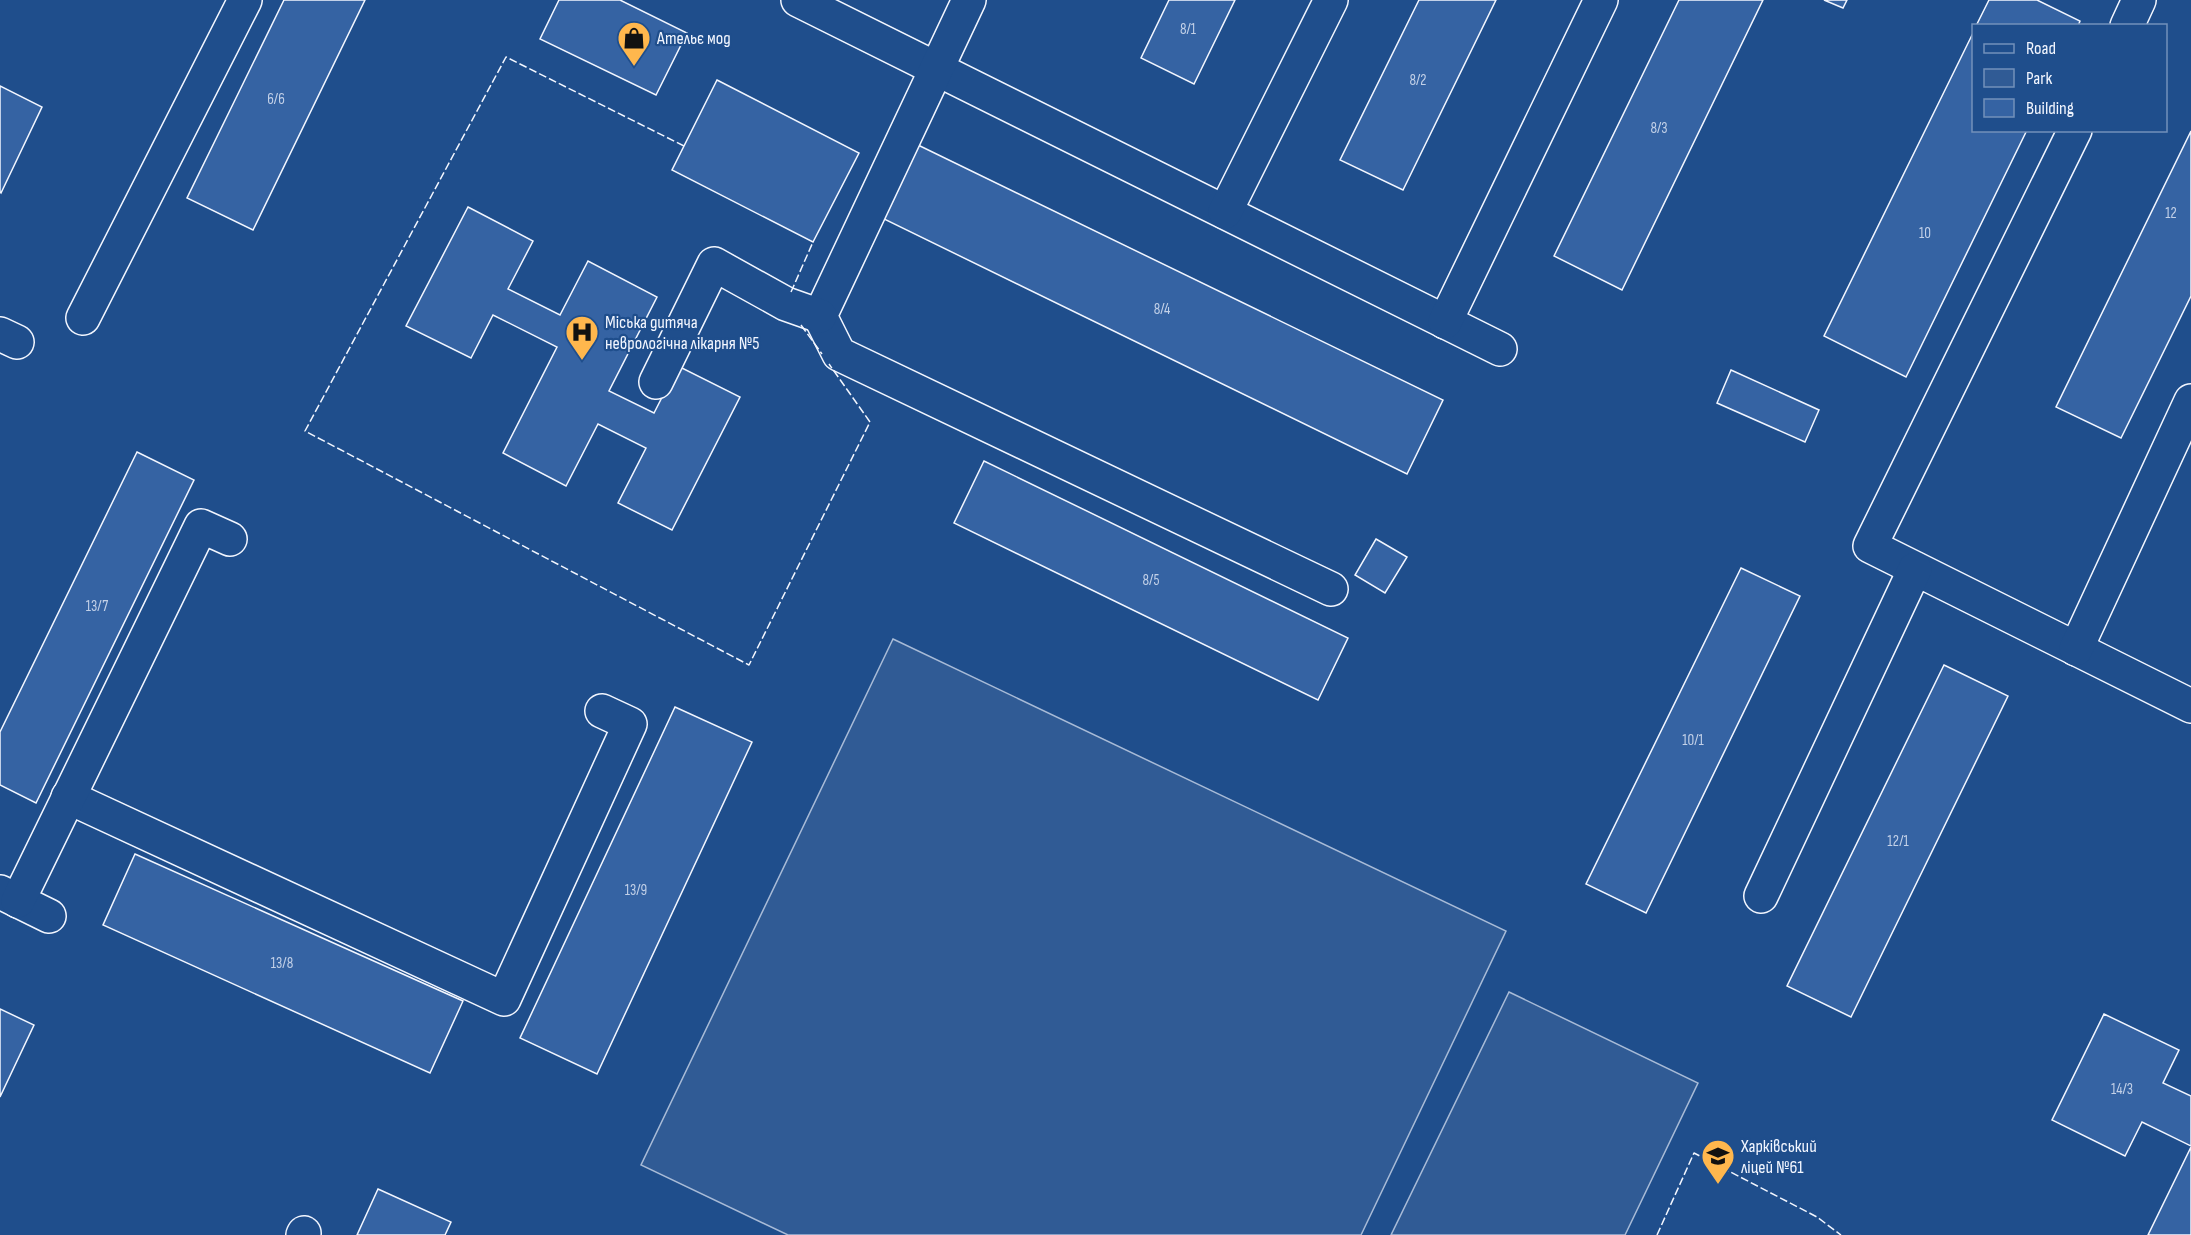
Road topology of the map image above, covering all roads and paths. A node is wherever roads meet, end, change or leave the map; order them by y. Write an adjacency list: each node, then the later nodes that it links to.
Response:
1 (246, 0): 12 (street)
2 (798, 0): 8 (street)
3 (969, 0): 8 (street)
4 (1331, 0): 10 (street)
5 (1601, 0): 13 (street)
6 (2139, 0): 7 (street)
7 (2128, 24)
8 (936, 69): 10 (street); 11 (street)
9 (2074, 132): 18 (street)
10 (1225, 212): 13 (street)
11 (820, 316): 15 (street); 19 (street)
12 (83, 318)
13 (1445, 322): 14 (street)
14 (1500, 349)
15 (656, 382)
16 (2191, 401): 20 (street)
17 (230, 539): 23 (street)
18 (1914, 569): 20 (street); 25 (street)
19 (1331, 589)
20 (2076, 649): 21 (street)
21 (2191, 706)
22 (602, 711): 23 (street)
23 (68, 797): 24 (street)
24 (9, 896): 26 (street)
25 (1761, 896)
26 (49, 916)

